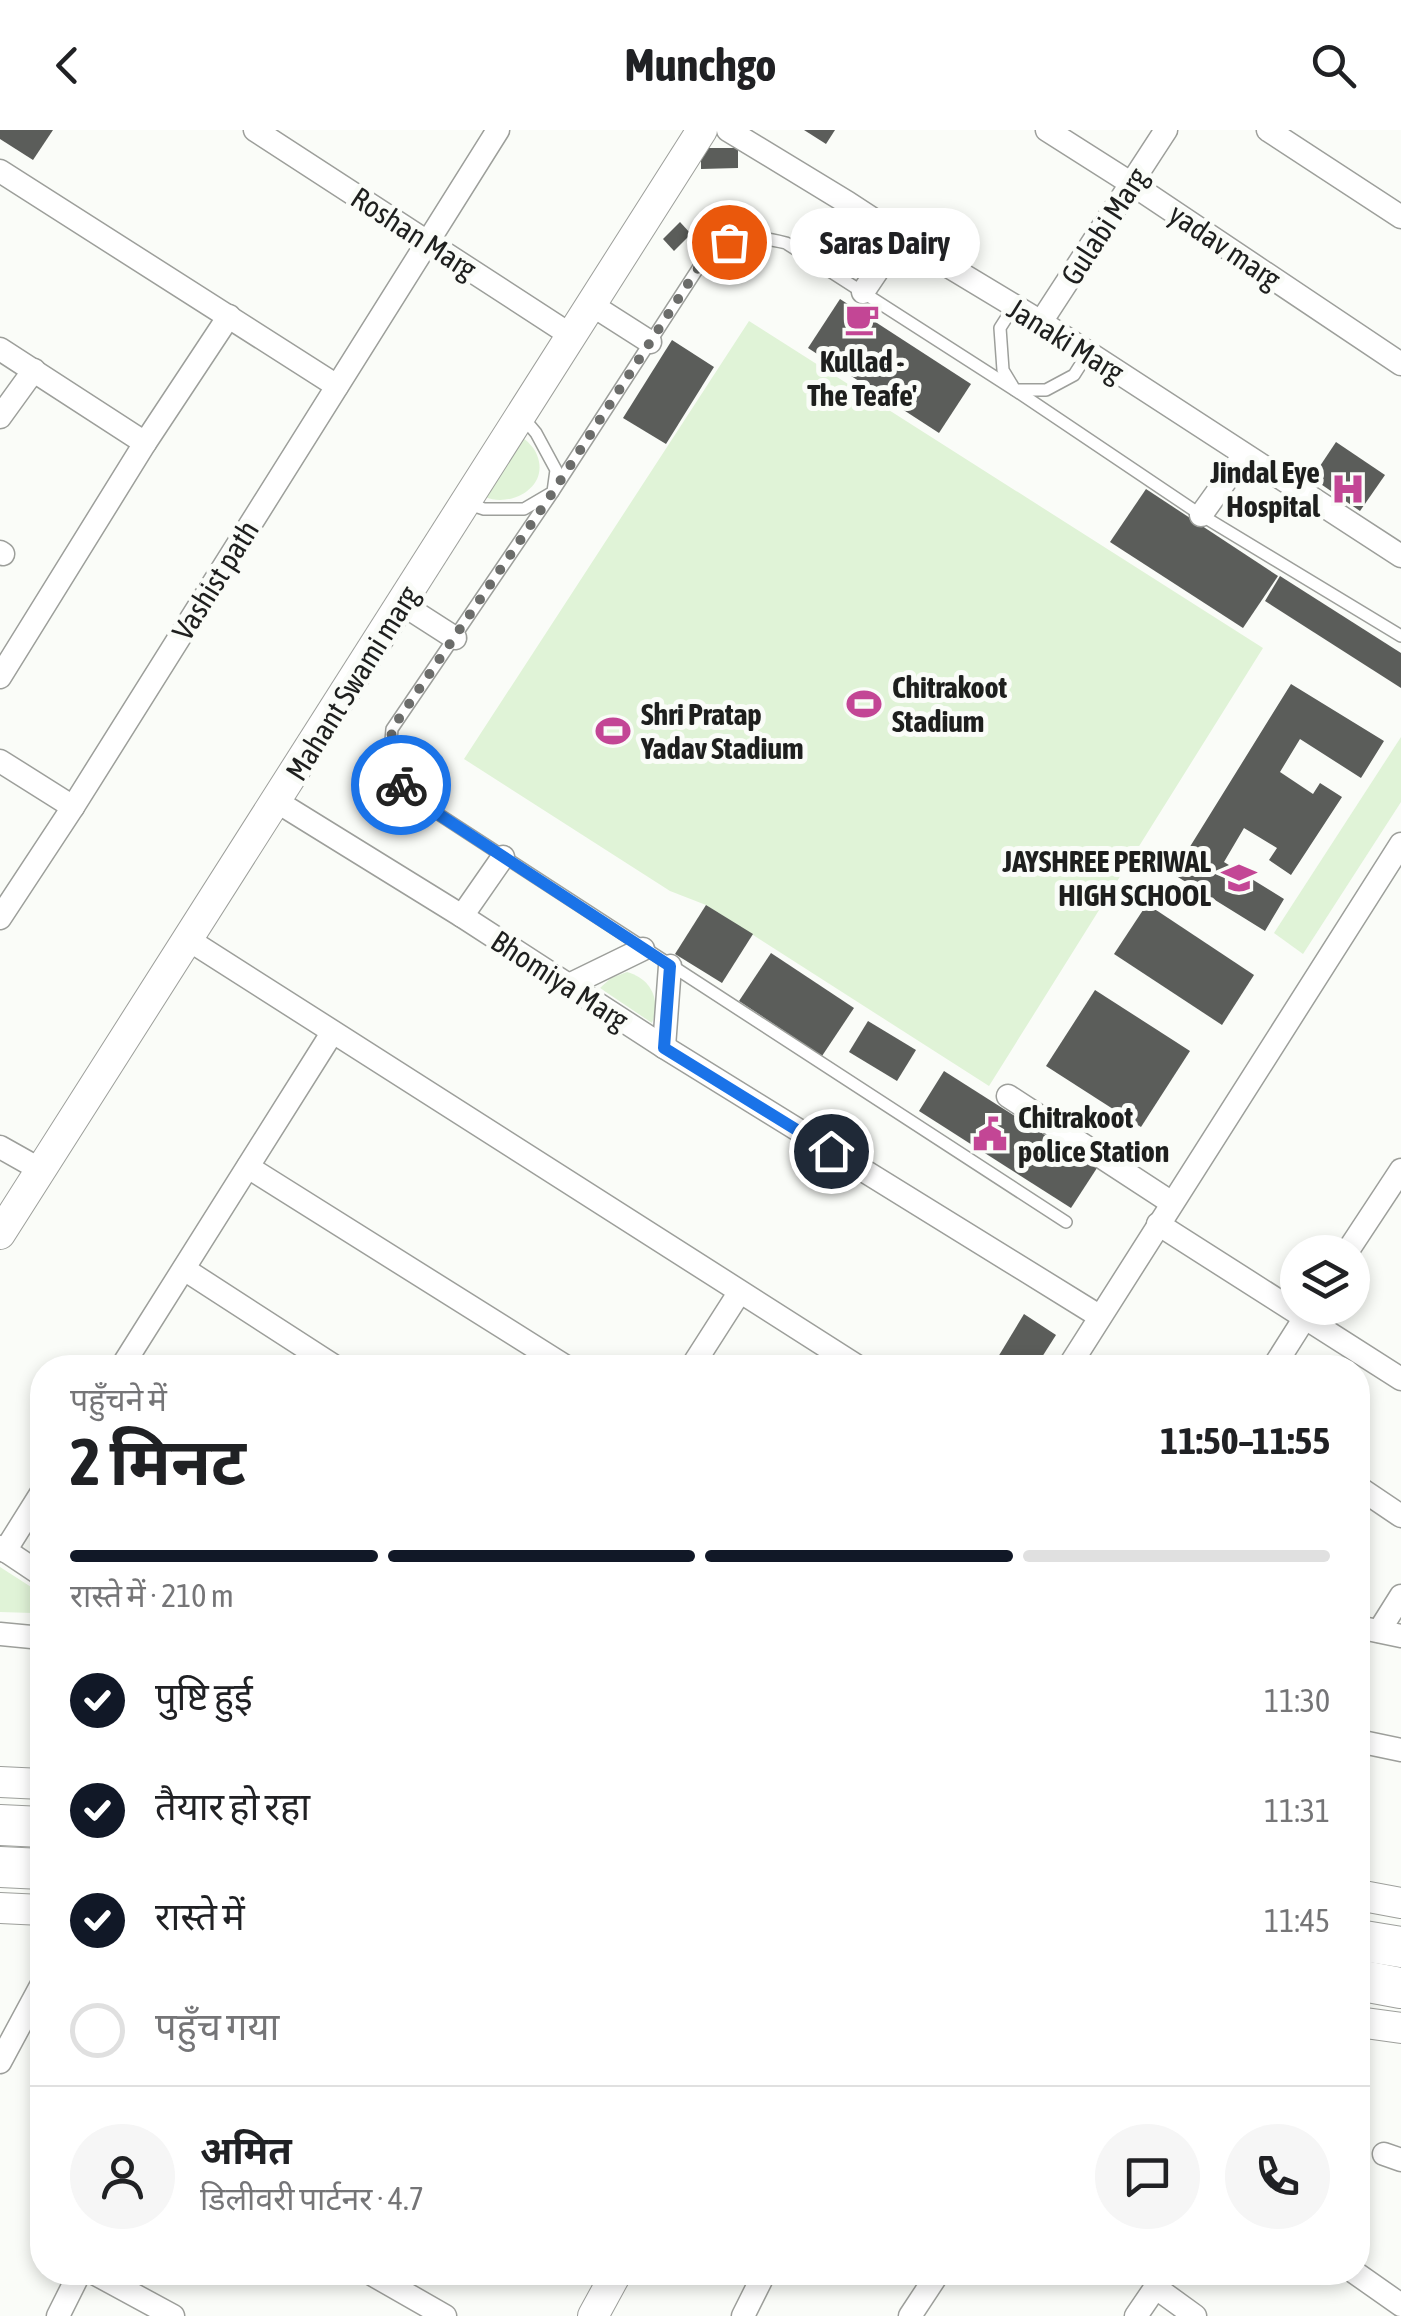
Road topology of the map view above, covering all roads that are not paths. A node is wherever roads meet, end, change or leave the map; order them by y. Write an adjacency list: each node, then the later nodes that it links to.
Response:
1 (255, 130): 12 (street, Roshan Marg)
2 (498, 130): 12 (street, Vashist path)
3 (702, 130): 14 (street, Mahant Swami marg)
4 (728, 130): 11 (street, Janaki Marg)
5 (1047, 130): 9 (street, yadav marg)
6 (1166, 130): 9 (street, Gulabi Marg)
7 (1268, 130): 10 (street)
8 (0, 171): 16 (street)
9 (1132, 184): 17 (street, Gulabi Marg); 22 (street, yadav marg)
10 (1401, 217)
11 (900, 238): 13 (street); 15 (street, Janaki Marg)
12 (428, 242): 18 (street, Roshan Marg); 24 (street, Vashist path)
13 (863, 292): 19 (lane); 25 (lane)
14 (592, 305): 18 (street, Mahant Swami marg); 19 (street)
15 (1014, 306): 17 (street, Janaki Marg); 25 (lane)
16 (229, 316): 24 (street); 28 (street)
17 (1041, 322): 21 (street, Janaki Marg)
18 (572, 336): 26 (street, Mahant Swami marg)
19 (650, 342): 30 (lane)
20 (0, 349): 23 (street)
21 (1088, 353): 25 (lane); 29 (street, Janaki Marg)
22 (1401, 364)
23 (34, 370): 27 (street); 28 (street)
24 (337, 386): 40 (street, Vashist path)
25 (1015, 390): 32 (lane)
26 (521, 415): 30 (lane); 31 (street, Mahant Swami marg)
27 (0, 417)
28 (145, 443): 37 (street)
29 (1244, 456): 32 (street); 33 (street, Janaki Marg)
30 (553, 492): 31 (lane); 36 (lane)
31 (466, 503): 34 (street, Mahant Swami marg)
32 (1201, 515): 35 (lane)
33 (1398, 546)
34 (402, 604): 36 (street); 39 (street, Mahant Swami marg)
35 (1401, 636)
36 (455, 638): 42 (lane)
37 (0, 677)
38 (0, 761): 40 (street)
39 (276, 801): 44 (street, Bhomiya Marg); 45 (street, Mahant Swami marg)
40 (73, 807): 43 (street, Vashist path)
41 (1401, 844): 57 (street)
42 (504, 857): 44 (street); 46 (lane)
43 (1, 916)
44 (462, 916): 48 (street, Bhomiya Marg)
45 (188, 940): 49 (street); 54 (street, Mahant Swami marg)
46 (643, 949): 47 (lane); 48 (street)
47 (670, 966): 50 (street); 58 (lane)
48 (566, 986): 50 (street, Bhomiya Marg)
49 (332, 1033): 53 (street); 63 (street)
50 (664, 1048): 65 (street, Bhomiya Marg)
51 (1008, 1096): 57 (street)
52 (0, 1146): 54 (street)
53 (248, 1167): 62 (street); 70 (street)
54 (40, 1170): 60 (street, Mahant Swami marg)
55 (1401, 1170): 56 (street)
56 (1393, 1199): 61 (street)
57 (1172, 1203): 59 (street)
58 (1066, 1222)
59 (1158, 1224): 64 (street); 65 (street)
60 (0, 1234)
61 (1362, 1235)
62 (184, 1268): 68 (street); 69 (street)
63 (740, 1292): 71 (street); 72 (street)
64 (1280, 1297)
65 (1099, 1316): 73 (street)
66 (1300, 1325): 74 (street)
67 (1324, 1325): 75 (street)
68 (133, 1355)
69 (300, 1355)
70 (547, 1355)
71 (699, 1355)
72 (839, 1355)
73 (1076, 1355)
74 (1281, 1355)
75 (1367, 1355)
76 (1370, 1357): 77 (street)
77 (1401, 1379)
78 (1370, 1495): 80 (street)
79 (30, 1510): 81 (street)
80 (1401, 1516)
81 (3, 1549): 82 (street)
82 (30, 1568)
83 (1401, 1596): 84 (street)
84 (1379, 1631)
85 (0, 1634): 86 (street)
86 (30, 1637)
87 (1370, 1744): 88 (street)
88 (1401, 1750)
89 (0, 1782): 90 (street)
90 (30, 1783)
91 (0, 1825): 92 (highway)
92 (30, 1826)
93 (0, 1867): 94 (highway)
94 (30, 1868)
95 (1370, 1897): 96 (street)
96 (1401, 1902)
97 (0, 1908): 98 (street)
98 (30, 1909)
99 (1370, 1982): 100 (highway)
100 (1401, 1988)
101 (30, 2006): 104 (street)
102 (1370, 2024): 103 (street)
103 (1401, 2028)
104 (0, 2062)
105 (1370, 2284): 114 (street)
106 (74, 2285): 115 (street)
107 (116, 2285): 116 (street)
108 (390, 2285): 117 (street)
109 (611, 2285): 118 (street)
110 (758, 2285): 119 (street)
111 (930, 2285): 120 (street)
112 (1158, 2285): 121 (street)
113 (1166, 2285): 122 (street)
114 (1401, 2306)
115 (58, 2316)
116 (174, 2316)
117 (444, 2316)
118 (593, 2316)
119 (743, 2316)
120 (910, 2316)
121 (1136, 2316)
122 (1195, 2316)

